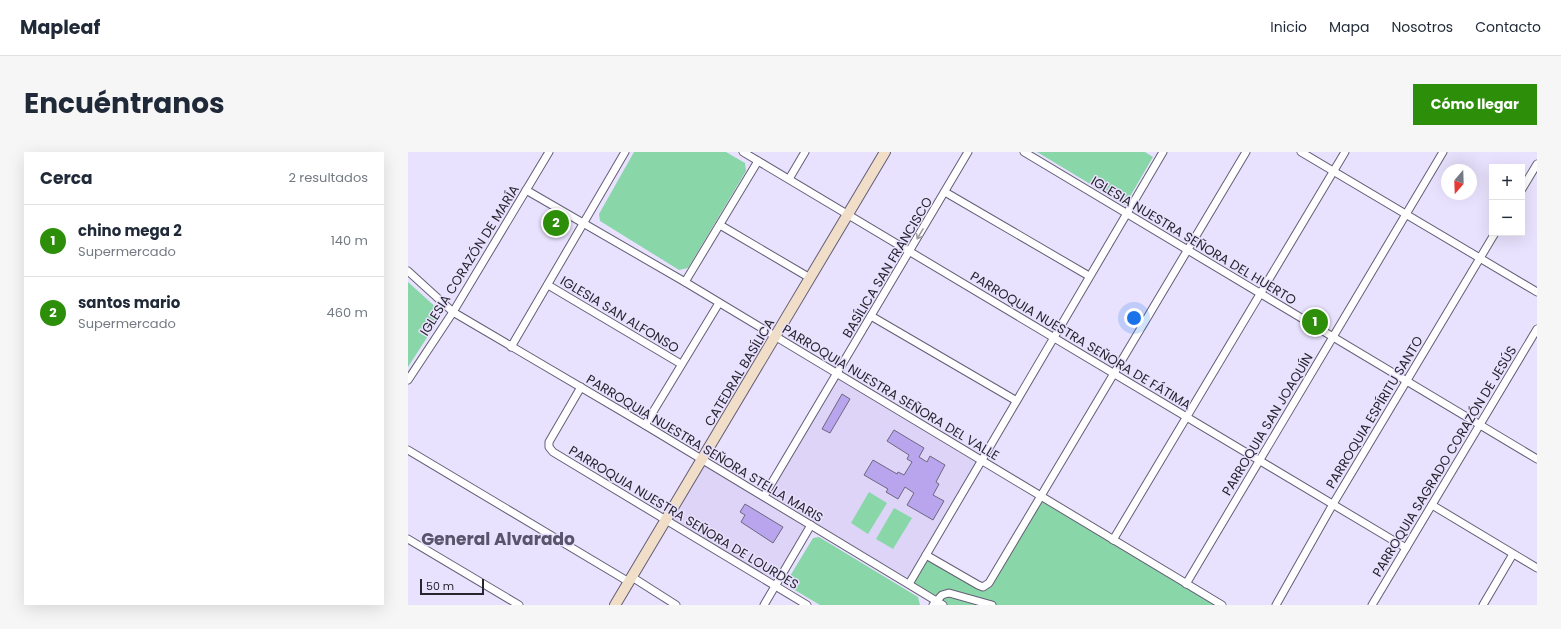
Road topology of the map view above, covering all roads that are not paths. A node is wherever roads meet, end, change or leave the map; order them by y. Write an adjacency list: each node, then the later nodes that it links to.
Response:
1 (549, 152): 18 (street, IGLESIA CORAZÓN DE MARÍA)
2 (625, 152): 23 (street)
3 (743, 152): 13 (street, PARROQUIA NUESTRA SEÑORA DE FÁTIMA)
4 (805, 152): 16 (street)
5 (885, 152): 21 (main road, CATEDRAL BASÍLICA)
6 (968, 152): 19 (street, BASÍLICA SAN FRANCISCO)
7 (1024, 152): 20 (street, IGLESIA NUESTRA SEÑORA DEL HUERTO)
8 (1162, 152): 20 (street)
9 (1246, 152): 27 (street)
10 (1301, 152): 15 (street)
11 (1345, 152): 15 (street)
12 (1443, 152): 22 (street, PARROQUIA SAN JOAQUÍN)
13 (758, 161): 16 (street, PARROQUIA NUESTRA SEÑORA DE FÁTIMA); 24 (street)
14 (1537, 164): 17 (street)
15 (1333, 171): 22 (street); 35 (street)
16 (789, 179): 21 (street, PARROQUIA NUESTRA SEÑORA DE FÁTIMA)
17 (1525, 184)
18 (526, 190): 23 (street, PARROQUIA NUESTRA SEÑORA DEL VALLE); 37 (street, IGLESIA CORAZÓN DE MARÍA)
19 (945, 192): 26 (street, BASÍLICA SAN FRANCISCO, one-way to 26); 30 (street)
20 (1127, 213): 27 (street, IGLESIA NUESTRA SEÑORA DEL HUERTO); 30 (street)
21 (848, 214): 26 (street, PARROQUIA NUESTRA SEÑORA DE FÁTIMA); 31 (main road, CATEDRAL BASÍLICA)
22 (1406, 215): 28 (street); 42 (street, PARROQUIA SAN JOAQUÍN)
23 (584, 223): 32 (street, PARROQUIA NUESTRA SEÑORA DEL VALLE); 33 (street)
24 (720, 225): 31 (street); 32 (street)
25 (1493, 236): 28 (street, PARROQUIA ESPÍRITU SANTO)
26 (910, 251): 38 (street, BASÍLICA SAN FRANCISCO); 41 (street, PARROQUIA NUESTRA SEÑORA DE FÁTIMA)
27 (1188, 251): 35 (street, IGLESIA NUESTRA SEÑORA DEL HUERTO); 45 (street)
28 (1480, 258): 34 (street); 48 (street, PARROQUIA ESPÍRITU SANTO)
29 (408, 271): 37 (street, PARROQUIA NUESTRA SEÑORA STELLA MARIS)
30 (1089, 276): 41 (street)
31 (810, 278): 40 (main road, CATEDRAL BASÍLICA)
32 (685, 282): 36 (street, PARROQUIA NUESTRA SEÑORA DEL VALLE)
33 (548, 285): 43 (street); 44 (street, IGLESIA SAN ALFONSO)
34 (1537, 292)
35 (1260, 294): 42 (street, IGLESIA NUESTRA SEÑORA DEL HUERTO); 51 (street)
36 (719, 303): 40 (street, PARROQUIA NUESTRA SEÑORA DEL VALLE); 44 (street)
37 (453, 312): 43 (street, PARROQUIA NUESTRA SEÑORA STELLA MARIS); 47 (street, IGLESIA CORAZÓN DE MARÍA)
38 (872, 316): 46 (street, BASÍLICA SAN FRANCISCO); 50 (street)
39 (1537, 329): 53 (street, PARROQUIA SAGRADO CORAZÓN DE JESÚS)
40 (775, 336): 46 (street, PARROQUIA NUESTRA SEÑORA DEL VALLE); 55 (main road, CATEDRAL BASÍLICA)
41 (1053, 336): 45 (street, PARROQUIA NUESTRA SEÑORA DE FÁTIMA); 50 (street)
42 (1333, 337): 48 (street, IGLESIA NUESTRA SEÑORA DEL HUERTO); 58 (street, PARROQUIA SAN JOAQUÍN)
43 (512, 347): 49 (street, PARROQUIA NUESTRA SEÑORA STELLA MARIS)
44 (681, 364): 52 (street)
45 (1115, 374): 51 (street, PARROQUIA NUESTRA SEÑORA DE FÁTIMA); 60 (street)
46 (837, 375): 57 (street, PARROQUIA NUESTRA SEÑORA DEL VALLE); 59 (street, BASÍLICA SAN FRANCISCO)
47 (408, 380)
48 (1407, 381): 53 (street, IGLESIA NUESTRA SEÑORA DEL HUERTO); 61 (street, PARROQUIA ESPÍRITU SANTO)
49 (581, 387): 52 (street, PARROQUIA NUESTRA SEÑORA STELLA MARIS); 63 (street, PARROQUIA NUESTRA SEÑORA DE LOURDES)
50 (1015, 400): 57 (street)
51 (1187, 418): 58 (street, PARROQUIA NUESTRA SEÑORA DE FÁTIMA); 66 (street)
52 (645, 425): 55 (street, PARROQUIA NUESTRA SEÑORA STELLA MARIS)
53 (1480, 425): 56 (street, IGLESIA NUESTRA SEÑORA DEL HUERTO); 62 (street, PARROQUIA SAGRADO CORAZÓN DE JESÚS)
54 (408, 450): 71 (street)
55 (703, 459): 59 (street, PARROQUIA NUESTRA SEÑORA STELLA MARIS); 63 (main road, CATEDRAL BASÍLICA)
56 (1537, 459)
57 (981, 460): 60 (street, PARROQUIA NUESTRA SEÑORA DEL VALLE); 69 (street)
58 (1259, 460): 61 (street, PARROQUIA NUESTRA SEÑORA DE FÁTIMA); 73 (street, PARROQUIA SAN JOAQUÍN)
59 (764, 496): 64 (street, PARROQUIA NUESTRA SEÑORA STELLA MARIS)
60 (1042, 496): 66 (street, PARROQUIA NUESTRA SEÑORA DEL VALLE); 69 (street)
61 (1333, 504): 67 (street, PARROQUIA NUESTRA SEÑORA DE FÁTIMA); 84 (street, PARROQUIA ESPÍRITU SANTO)
62 (1432, 505): 67 (street, PARROQUIA SAGRADO CORAZÓN DE JESÚS); 68 (street)
63 (666, 519): 71 (main road, CATEDRAL BASÍLICA); 74 (street, PARROQUIA NUESTRA SEÑORA DE LOURDES)
64 (812, 525): 72 (street, PARROQUIA NUESTRA SEÑORA STELLA MARIS); 74 (street)
65 (408, 539): 76 (street)
66 (1114, 540): 73 (street, PARROQUIA NUESTRA SEÑORA DEL VALLE)
67 (1406, 548): 85 (street, PARROQUIA SAGRADO CORAZÓN DE JESÚS)
68 (1513, 554): 70 (street); 86 (street)
69 (926, 555): 72 (street)
70 (1537, 568)
71 (630, 580): 77 (main road, CATEDRAL BASÍLICA); 78 (street)
72 (909, 584): 75 (street, PARROQUIA NUESTRA SEÑORA STELLA MARIS)
73 (1186, 584): 83 (street, PARROQUIA NUESTRA SEÑORA DEL VALLE)
74 (775, 586): 79 (street); 80 (street, PARROQUIA NUESTRA SEÑORA DE LOURDES)
75 (935, 603): 81 (street, PARROQUIA NUESTRA SEÑORA STELLA MARIS); 82 (street)
76 (519, 605)
77 (616, 605)
78 (676, 605)
79 (764, 605)
80 (808, 605)
81 (943, 605)
82 (992, 605)
83 (1222, 605)
84 (1276, 605)
85 (1372, 605)
86 (1482, 605)

